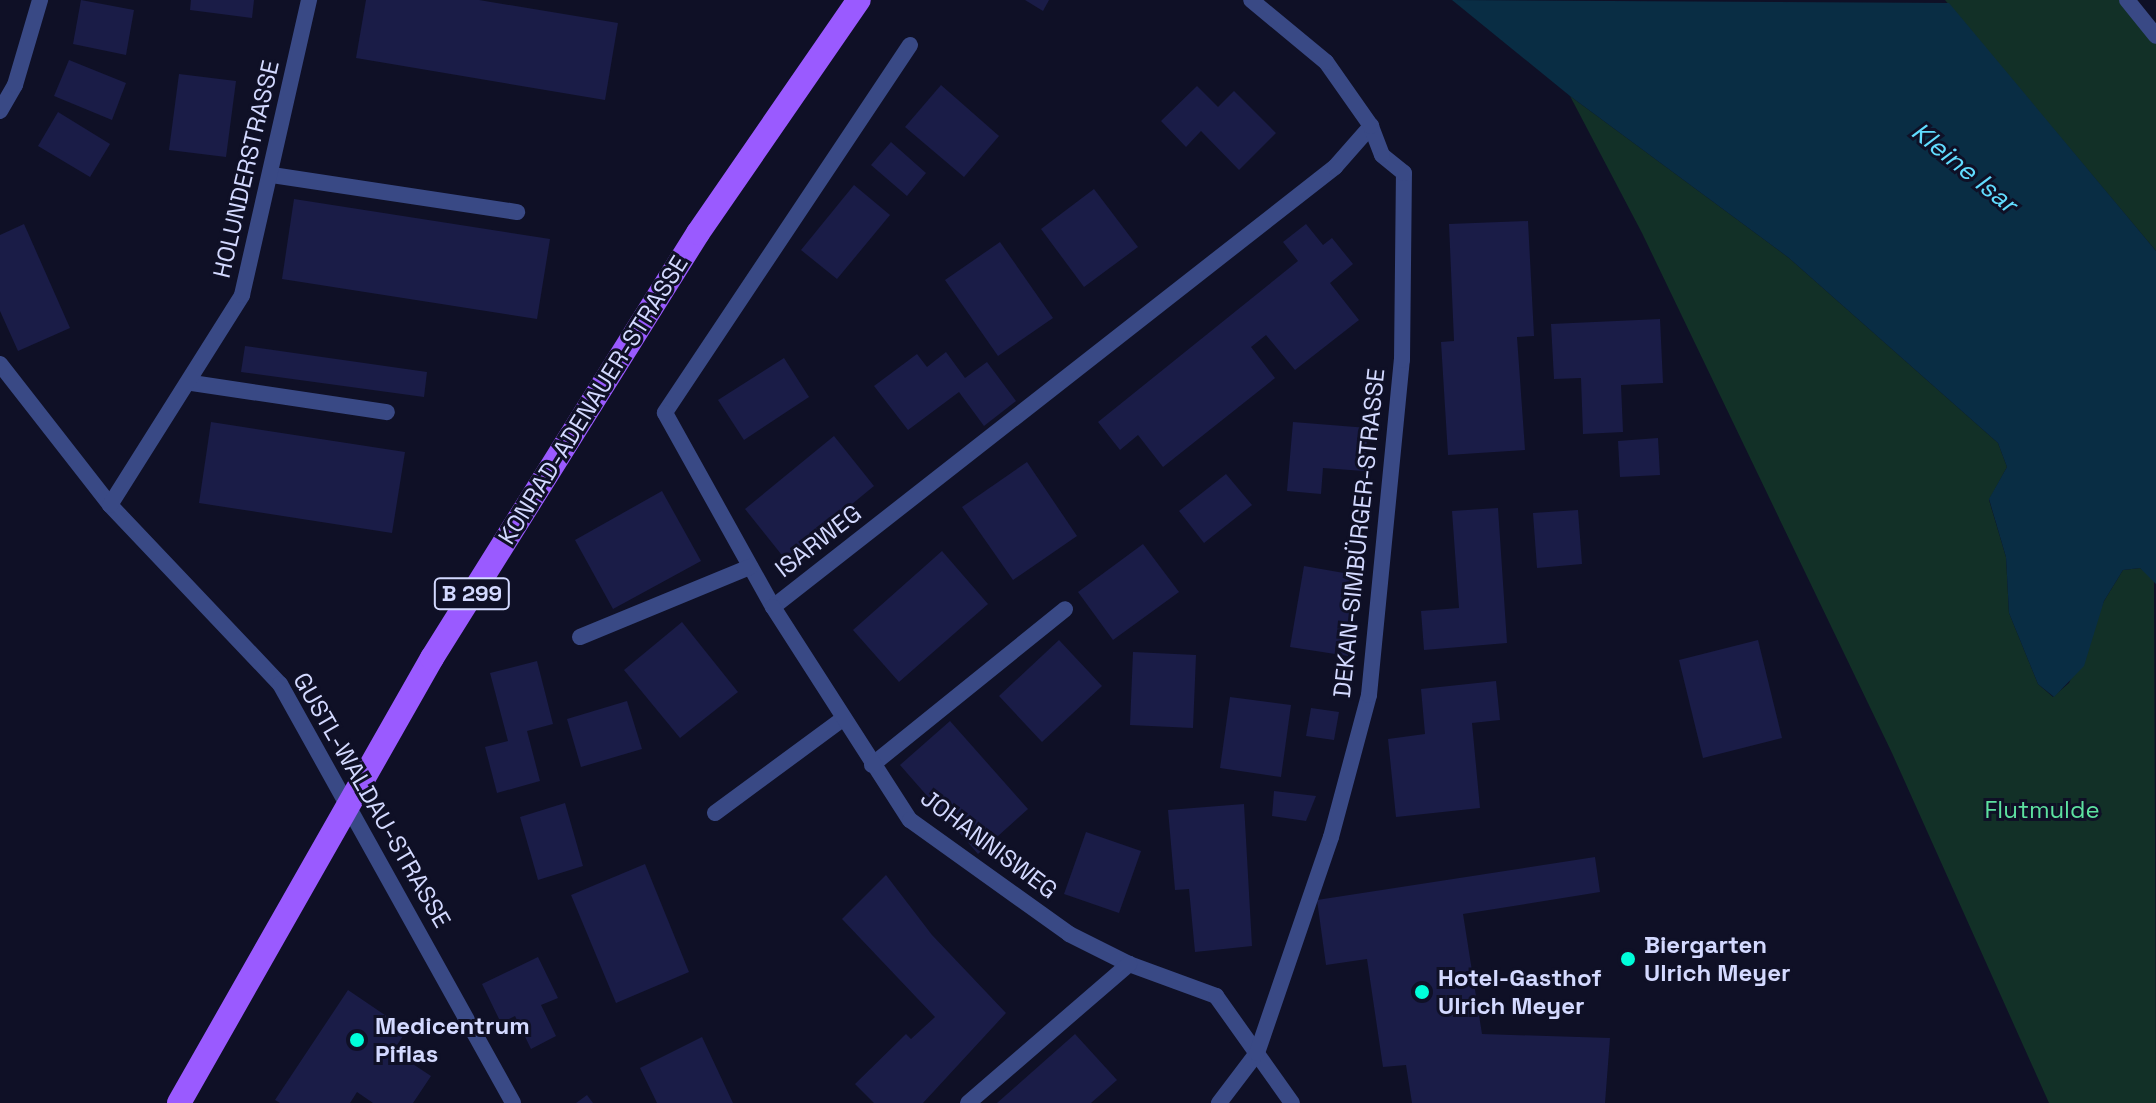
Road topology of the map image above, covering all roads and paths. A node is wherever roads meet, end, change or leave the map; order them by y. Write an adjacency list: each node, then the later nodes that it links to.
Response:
1 (40, 0): 8 (street)
2 (309, 0): 10 (street, HOLUNDERSTRASSE)
3 (859, 0): 22 (main road, KONRAD-ADENAUER-STRASSE / B 299)
4 (1251, 0): 9 (street, DEKAN-SIMBÜRGER-STRASSE)
5 (2127, 0): 6 (street)
6 (2156, 36)
7 (910, 45): 16 (street, ISARWEG)
8 (0, 111)
9 (1371, 126): 17 (street, ISARWEG); 25 (street, DEKAN-SIMBÜRGER-STRASSE)
10 (272, 175): 11 (street); 13 (street, HOLUNDERSTRASSE)
11 (517, 212)
12 (0, 364): 15 (street, GUSTL-WALDAU-STRASSE)
13 (192, 383): 14 (street); 15 (street, HOLUNDERSTRASSE)
14 (387, 412)
15 (110, 505): 22 (street, GUSTL-WALDAU-STRASSE)
16 (750, 567): 17 (street, ISARWEG); 19 (street)
17 (773, 607): 20 (street, JOHANNISWEG)
18 (1065, 609): 21 (street)
19 (580, 637)
20 (841, 720): 21 (street, JOHANNISWEG); 23 (street)
21 (872, 765): 24 (street, JOHANNISWEG)
22 (350, 802): 26 (main road, KONRAD-ADENAUER-STRASSE / B 299); 27 (street, GUSTL-WALDAU-STRASSE)
23 (715, 813)
24 (1129, 964): 25 (street, JOHANNISWEG); 28 (street)
25 (1257, 1053): 29 (street, DEKAN-SIMBÜRGER-STRASSE); 30 (street, JOHANNISWEG)
26 (179, 1103)
27 (513, 1103)
28 (968, 1103)
29 (1219, 1103)
30 (1292, 1103)

